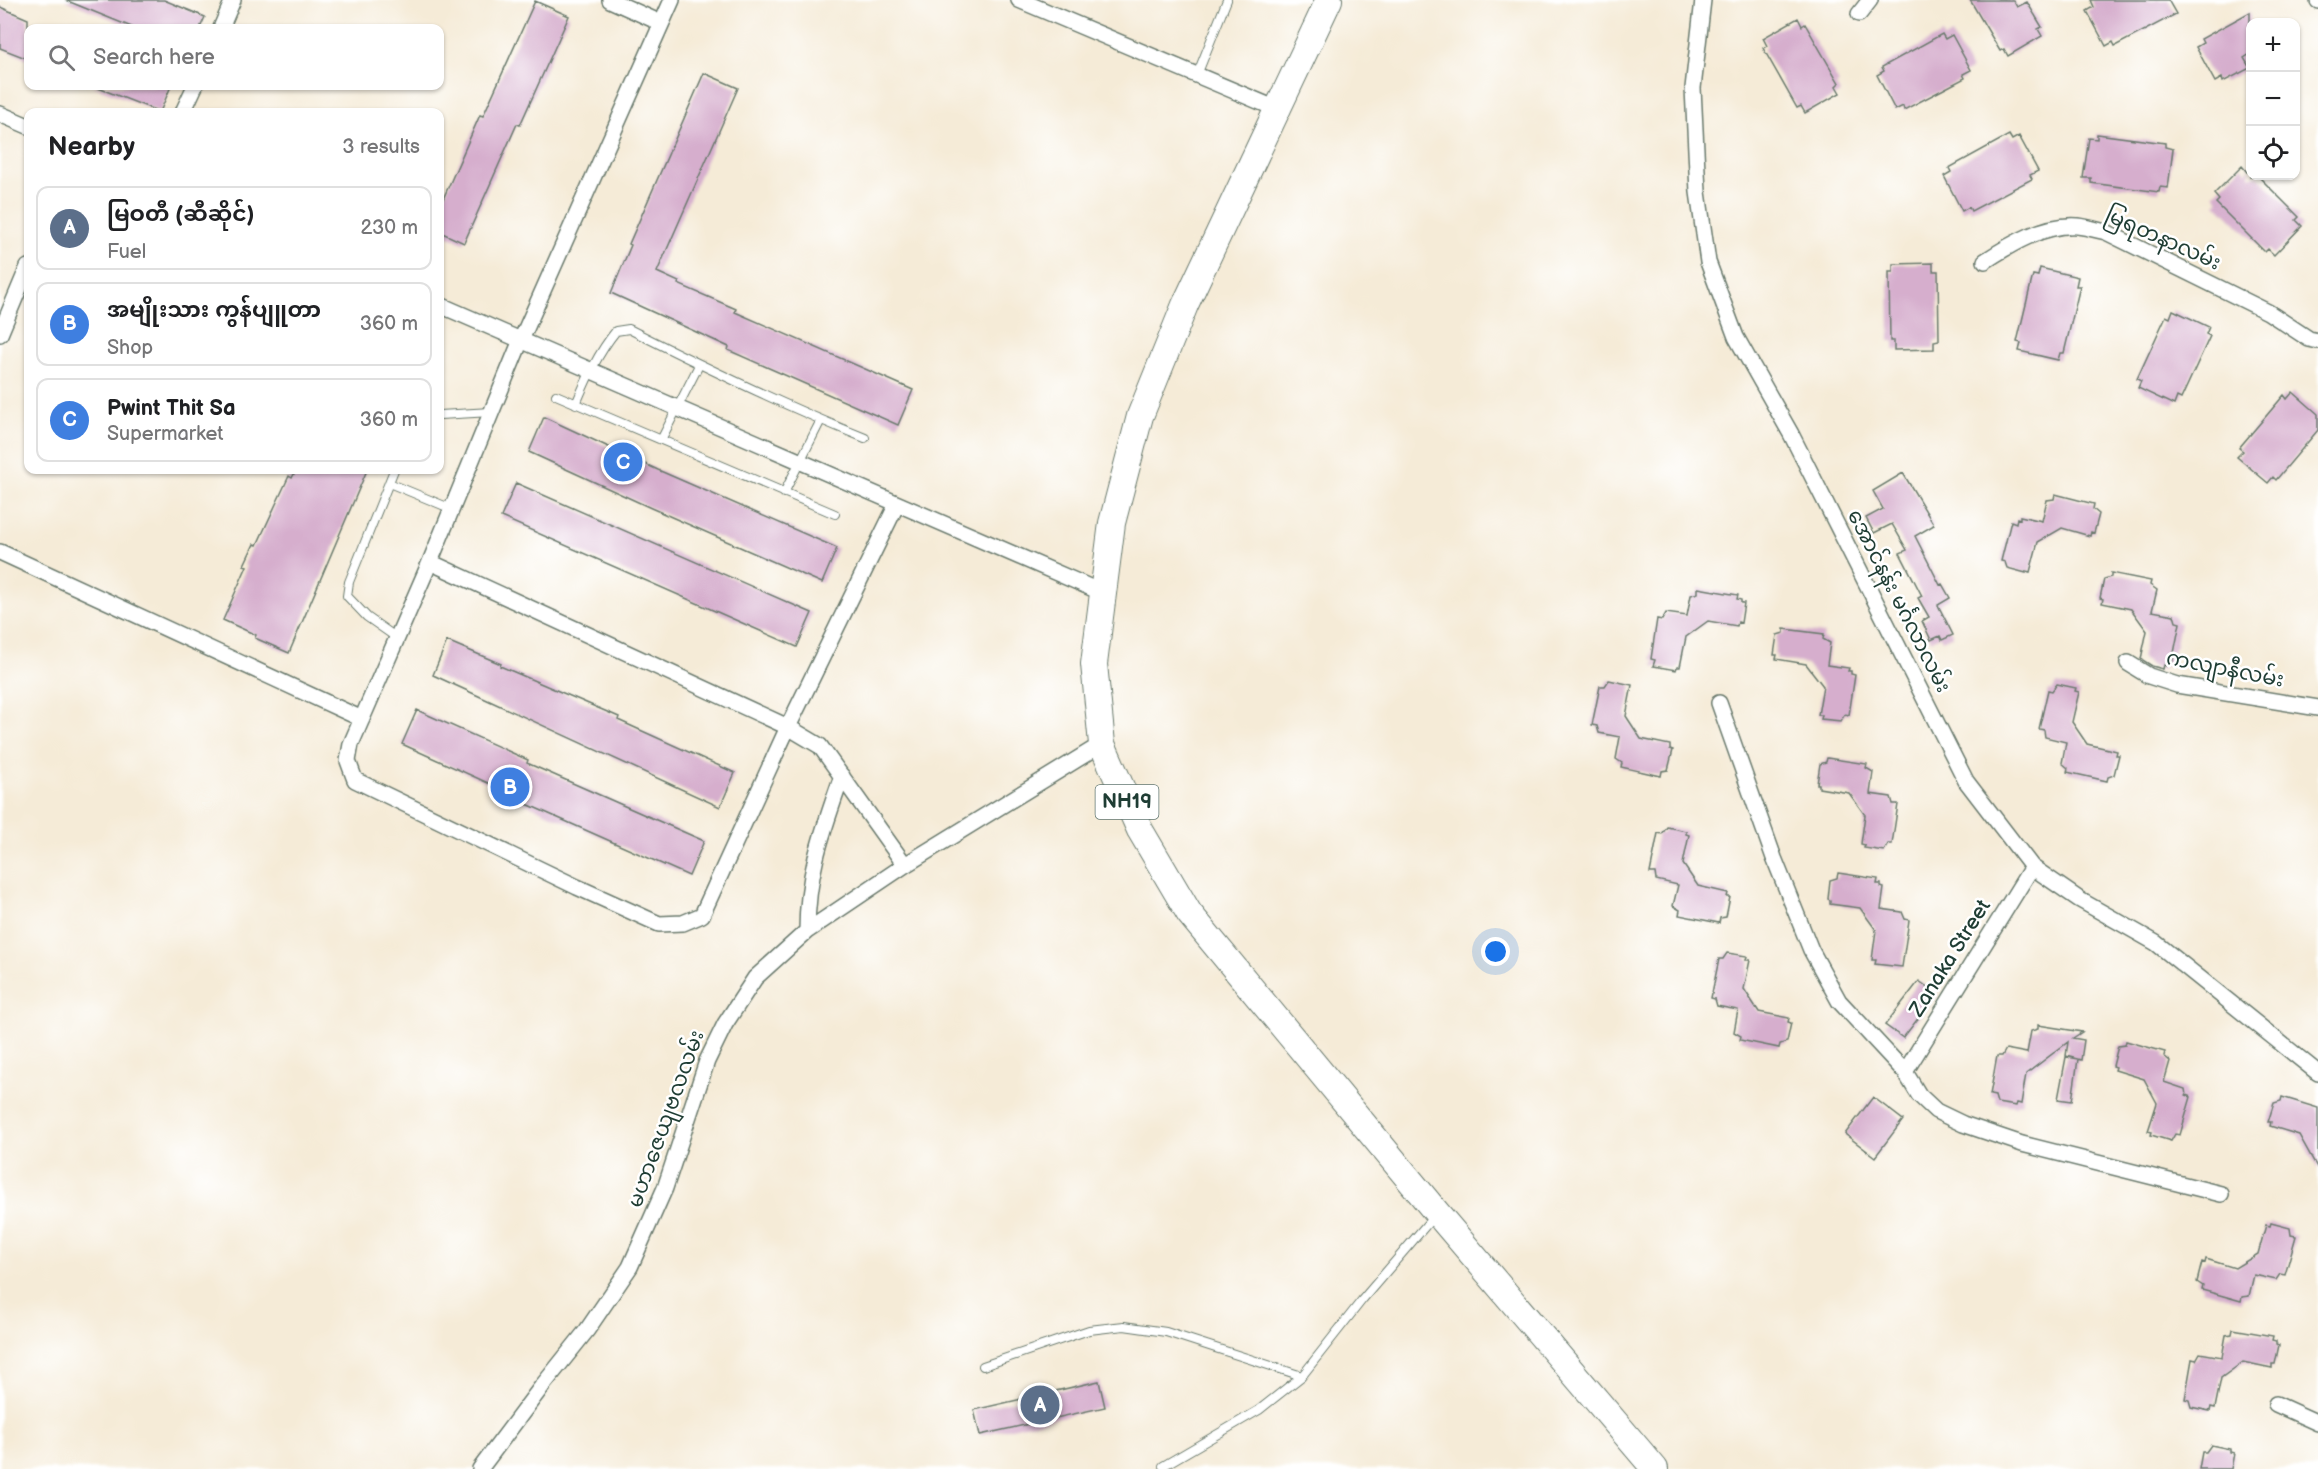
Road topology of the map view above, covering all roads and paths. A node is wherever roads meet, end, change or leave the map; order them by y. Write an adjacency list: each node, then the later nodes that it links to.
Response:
1 (234, 0): 11 (street)
2 (610, 0): 10 (street)
3 (672, 0): 10 (street)
4 (1019, 0): 12 (street)
5 (1227, 0): 12 (lane)
6 (1329, 0): 15 (highway, NH19)
7 (1703, 0): 53 (street, အောင်နန်း မင်္ဂလာလမ်း)
8 (1870, 0): 9 (street)
9 (1859, 14)
10 (662, 23): 22 (street)
11 (223, 24)
12 (1197, 75): 15 (street)
13 (193, 90): 14 (street)
14 (185, 108)
15 (1277, 110): 43 (highway, NH19)
16 (0, 114): 17 (street)
17 (24, 124)
18 (1984, 261): 23 (street, မြရတနာလမ်း)
19 (24, 277): 21 (street)
20 (444, 307): 22 (street)
21 (0, 334)
22 (521, 340): 25 (street); 29 (street)
23 (2318, 341)
24 (699, 365): 25 (lane); 28 (lane); 31 (lane)
25 (591, 370): 27 (lane); 28 (street)
26 (556, 395): 27 (lane)
27 (576, 404): 33 (lane)
28 (676, 408): 33 (lane); 34 (street)
29 (491, 412): 30 (lane); 39 (street)
30 (444, 415)
31 (820, 420): 32 (lane); 34 (lane)
32 (865, 438)
33 (661, 440): 37 (lane)
34 (801, 462): 37 (lane); 38 (street)
35 (392, 474): 36 (lane)
36 (389, 483): 39 (lane); 44 (lane)
37 (784, 493): 40 (lane)
38 (897, 504): 43 (street); 49 (street)
39 (452, 509): 42 (street)
40 (835, 514)
41 (0, 552): 48 (street)
42 (430, 562): 44 (street); 49 (street)
43 (1103, 593): 50 (highway, NH19)
44 (397, 638): 48 (street)
45 (2128, 663): 47 (street, ကလျာနီလမ်း)
46 (1719, 703): 55 (street)
47 (2318, 708)
48 (362, 719): 49 (street)
49 (788, 727): 51 (street)
50 (1102, 744): 52 (street, မဟာဇေယျဗလလမ်း); 58 (highway, NH19)
51 (842, 776): 52 (street); 54 (street)
52 (905, 866): 54 (street, မဟာဇေယျဗလလမ်း)
53 (2032, 867): 55 (street, Zanaka Street); 56 (street, အောင်နန်း မင်္ဂလာလမ်း)
54 (807, 932): 64 (street, မဟာဇေယျဗလလမ်း)
55 (1905, 1072): 57 (street)
56 (2318, 1073)
57 (2221, 1194)
58 (1437, 1213): 60 (lane); 65 (highway, NH19)
59 (983, 1366): 60 (lane)
60 (1302, 1376): 63 (lane)
61 (2276, 1404): 62 (street)
62 (2318, 1423)
63 (1163, 1466)
64 (480, 1469)
65 (1655, 1469)

